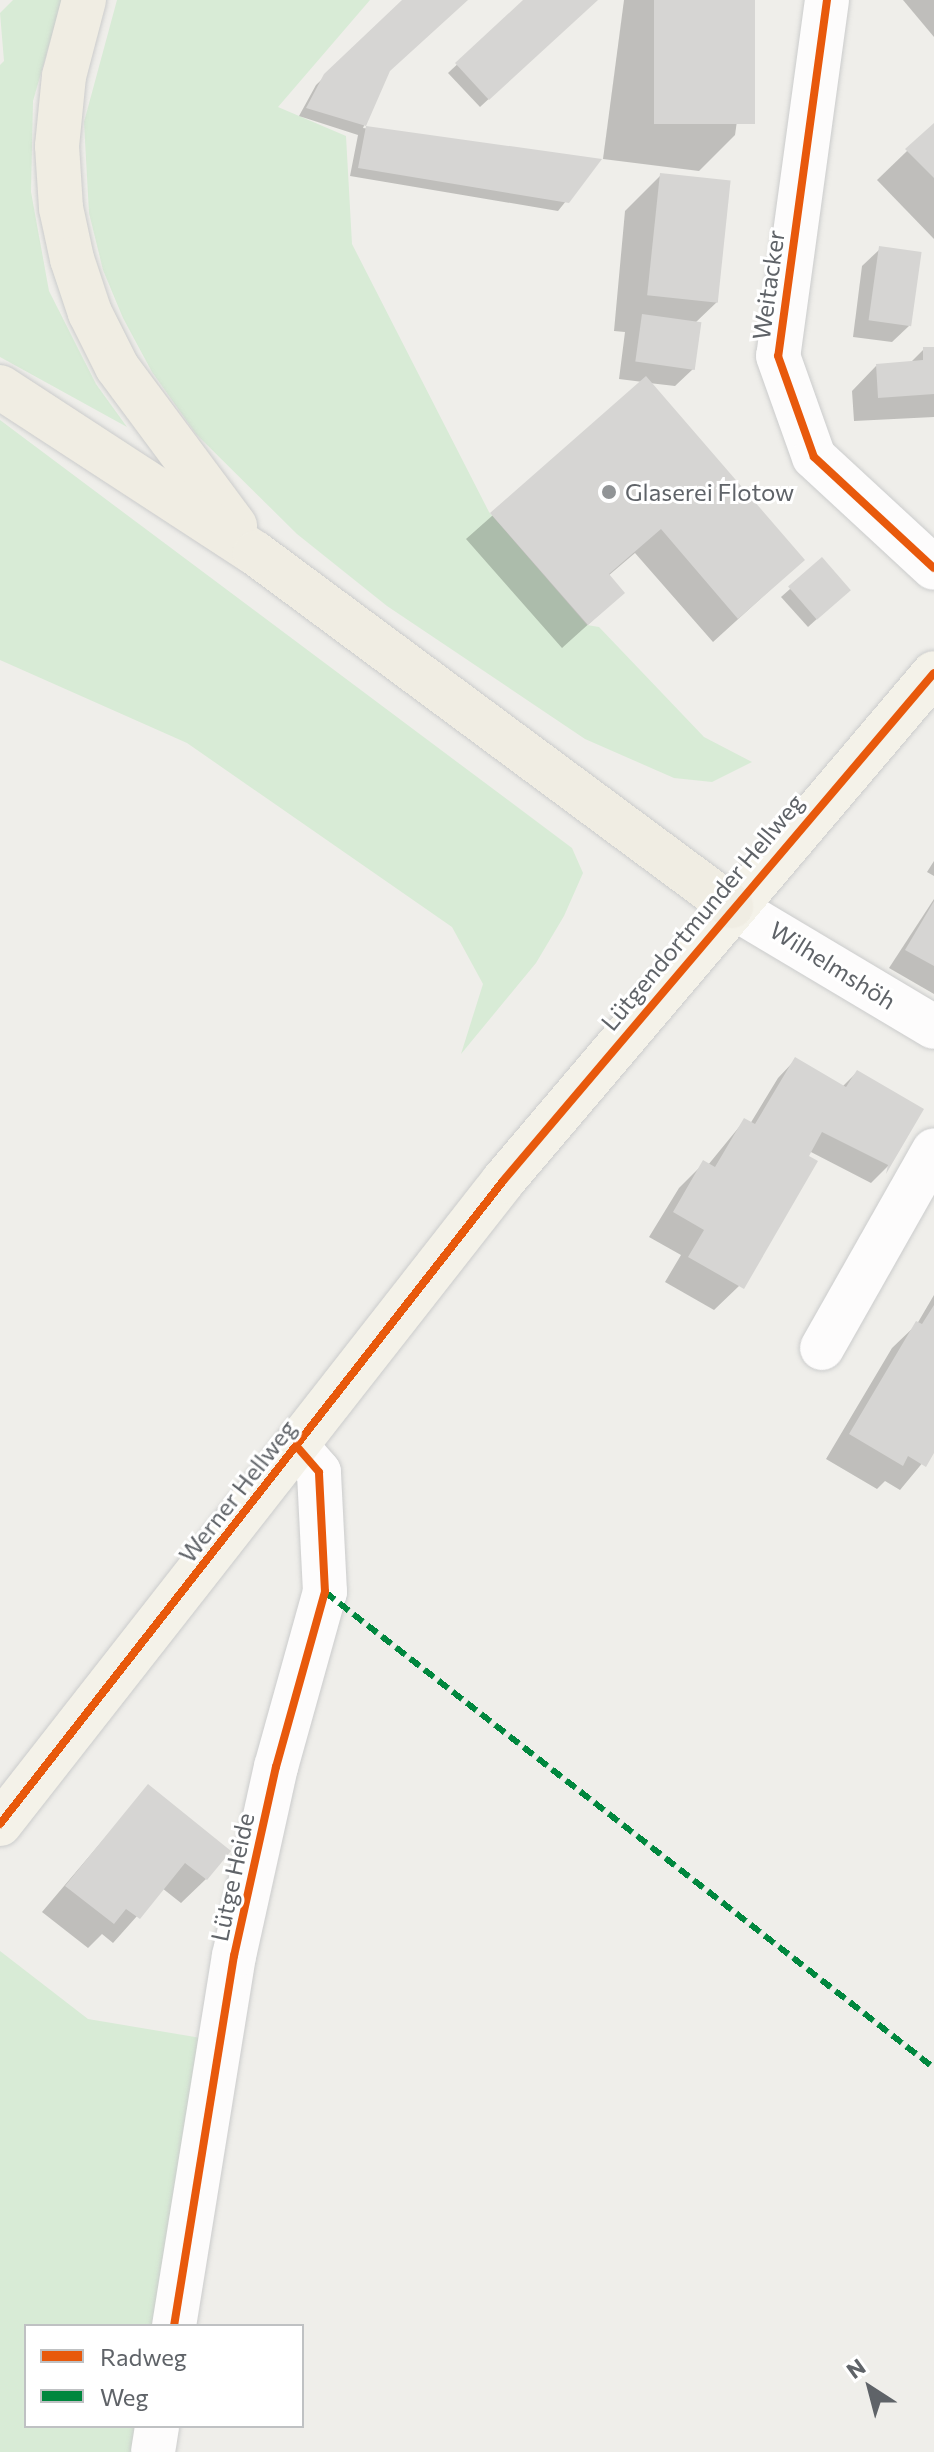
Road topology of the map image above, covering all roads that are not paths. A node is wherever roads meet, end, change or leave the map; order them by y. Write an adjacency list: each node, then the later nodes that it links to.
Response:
1 (84, 0): 4 (highway)
2 (827, 0): 5 (street, Weitacker)
3 (0, 387): 4 (highway)
4 (255, 553): 7 (highway)
5 (934, 568)
6 (934, 673): 7 (main road, Lütgendortmunder Hellweg)
7 (731, 906): 8 (street, Wilhelmshöh); 10 (main road, Lütgendortmunder Hellweg)
8 (934, 1027)
9 (934, 1150): 11 (street)
10 (503, 1181): 12 (main road, Werner Hellweg)
11 (822, 1348)
12 (297, 1447): 13 (main road, Werner Hellweg); 14 (street, Lütge Heide)
13 (0, 1824)
14 (174, 2324)
15 (157, 2428): 16 (street)
16 (153, 2452)

